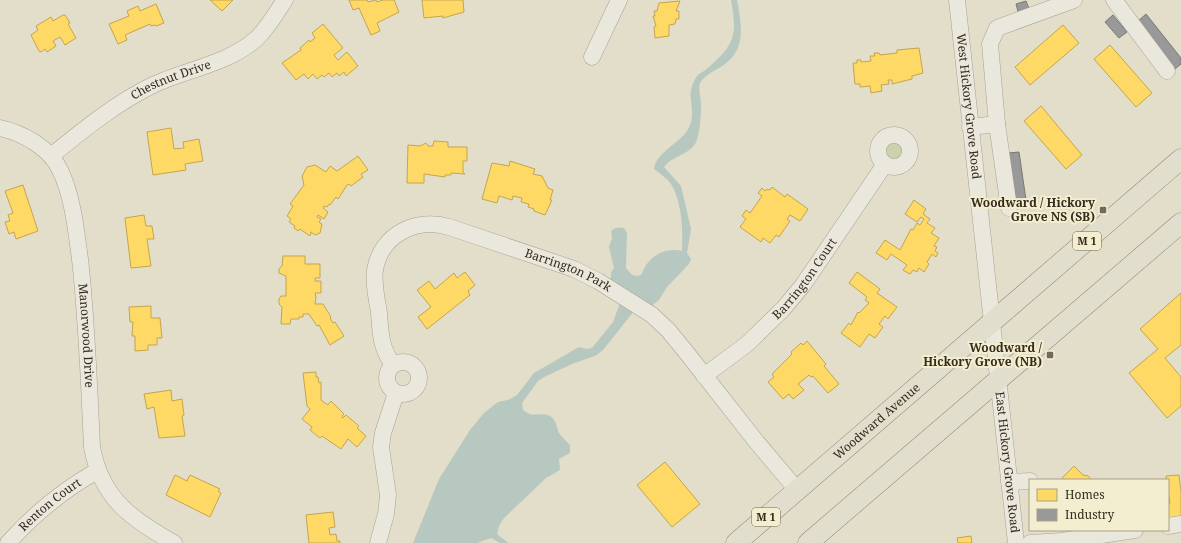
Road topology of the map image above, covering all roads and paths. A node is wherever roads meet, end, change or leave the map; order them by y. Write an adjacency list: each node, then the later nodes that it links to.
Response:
1 (285, 0): 11 (street, Chestnut Drive)
2 (620, 0): 6 (street)
3 (957, 0): 9 (street, West Hickory Grove Road)
4 (1074, 0): 8 (street)
5 (1114, 0): 7 (street)
6 (592, 57)
7 (1167, 71)
8 (997, 124): 9 (street); 14 (street)
9 (970, 126): 16 (street, West Hickory Grove Road)
10 (0, 128): 11 (street, Manorwood Drive)
11 (51, 156): 21 (street, Manorwood Drive)
12 (1181, 159): 16 (main road, Woodward Avenue / M 1)
13 (885, 164): 18 (street, Barrington Court)
14 (1009, 208)
15 (1181, 223): 19 (main road)
16 (992, 322): 19 (street, West Hickory Grove Road); 24 (main road, Woodward Avenue / M 1)
17 (393, 365): 18 (street, Barrington Park); 20 (street); 20 (street)
18 (704, 376): 24 (street, Barrington Park)
19 (998, 381): 23 (street, East Hickory Grove Road); 33 (main road)
20 (396, 393): 31 (street)
21 (97, 471): 29 (street, Renton Court); 30 (street, Manorwood Drive)
22 (1029, 481): 23 (street)
23 (1009, 482): 34 (street, East Hickory Grove Road)
24 (797, 490): 32 (main road, Woodward Avenue / M 1)
25 (1181, 524): 26 (street)
26 (1169, 526)
27 (1121, 531): 28 (street)
28 (1051, 536): 35 (street)
29 (8, 543)
30 (174, 543)
31 (378, 543)
32 (736, 543)
33 (808, 543)
34 (1016, 543)
35 (1030, 543)

